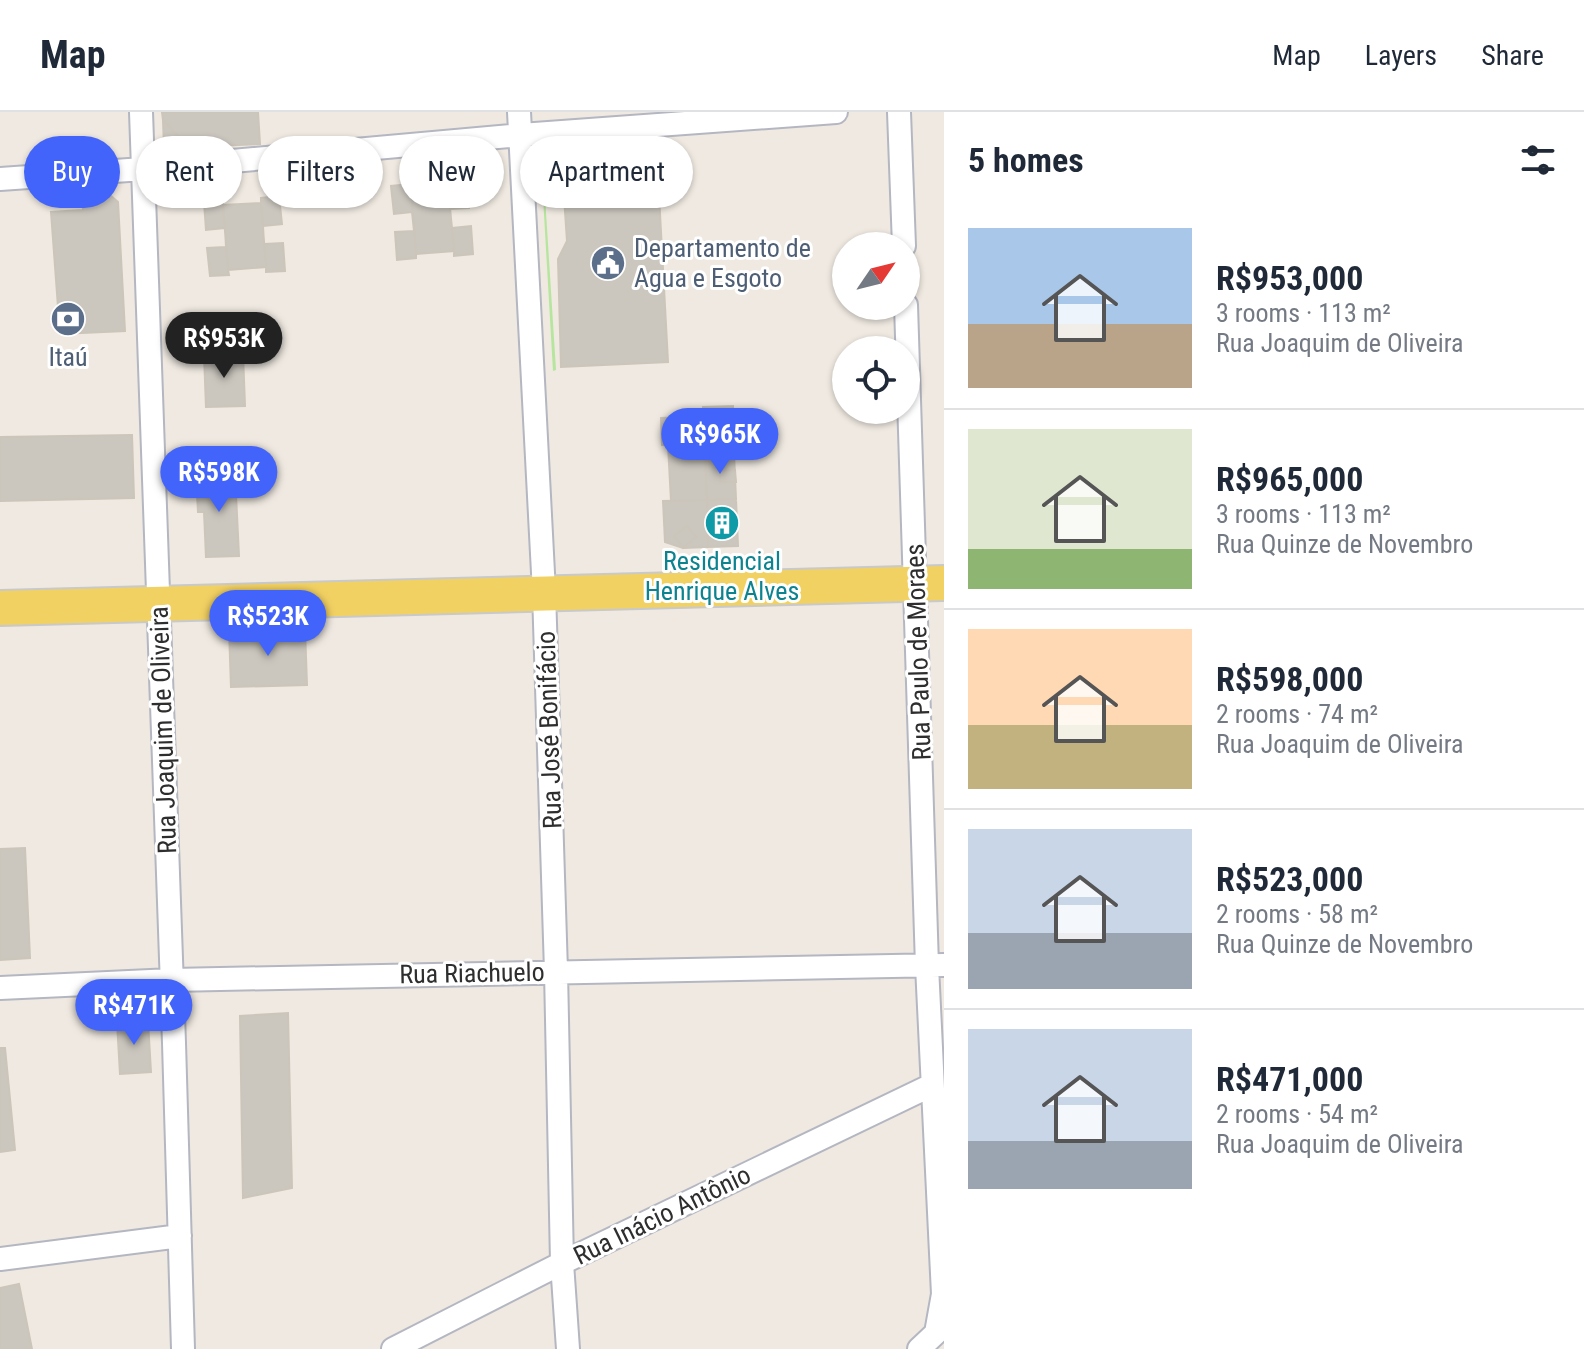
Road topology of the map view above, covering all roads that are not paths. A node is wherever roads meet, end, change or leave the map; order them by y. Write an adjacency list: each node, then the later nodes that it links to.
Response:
1 (141, 112): 6 (street, Rua Joaquim de Oliveira)
2 (519, 112): 5 (street, Rua José Bonifácio)
3 (836, 112): 5 (street)
4 (899, 112): 11 (street)
5 (521, 135): 7 (street); 14 (street, Rua José Bonifácio)
6 (142, 136)
7 (242, 160)
8 (136, 169): 9 (street)
9 (0, 179)
10 (144, 208): 15 (street, Rua Joaquim de Oliveira)
11 (903, 232)
12 (907, 320): 13 (street, Rua Paulo de Moraes)
13 (930, 583): 14 (main road); 17 (street, Rua Paulo de Moraes)
14 (544, 592): 15 (main road); 18 (street, Rua José Bonifácio)
15 (159, 603): 16 (main road); 19 (street, Rua Joaquim de Oliveira)
16 (0, 608)
17 (935, 966): 18 (street, Rua Riachuelo); 21 (street, Rua Paulo de Moraes)
18 (556, 971): 19 (street, Rua Riachuelo); 24 (street, Rua José Bonifácio)
19 (172, 980): 20 (street, Rua Riachuelo); 22 (street, Rua Joaquim de Oliveira)
20 (0, 988)
21 (932, 1085): 24 (street, Rua Inácio Antônio); 28 (street, Rua Paulo de Moraes)
22 (180, 1236): 23 (street); 25 (street, Rua Joaquim de Oliveira)
23 (0, 1259)
24 (562, 1263): 26 (street, Rua Inácio Antônio); 27 (street, Rua José Bonifácio)
25 (183, 1349)
26 (393, 1349)
27 (568, 1349)
28 (919, 1349)

